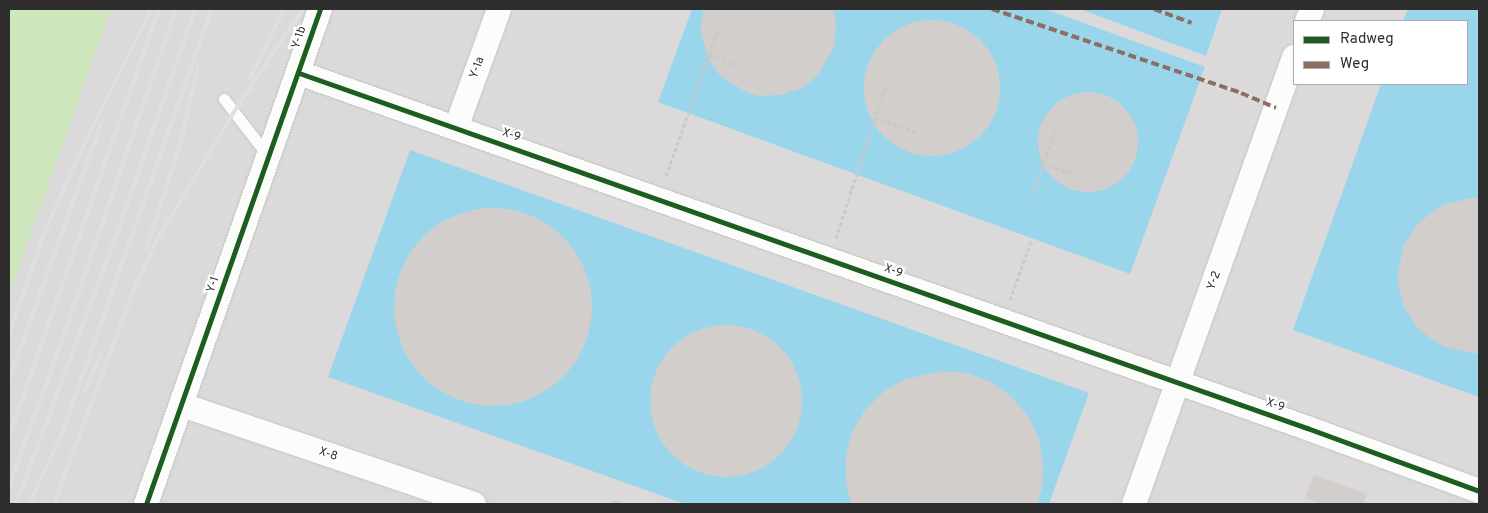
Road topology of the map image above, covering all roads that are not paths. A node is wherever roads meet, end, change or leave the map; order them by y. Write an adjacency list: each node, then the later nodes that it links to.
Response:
1 (320, 9): 4 (street, Y-1b)
2 (499, 9): 6 (street, Y-1a)
3 (1293, 60): 8 (street, Y-2)
4 (299, 73): 6 (street, X-9); 7 (street, Y-1)
5 (224, 99): 7 (lane)
6 (456, 128): 8 (street, X-9)
7 (269, 158): 9 (street, Y-1)
8 (1178, 384): 10 (street, X-9); 13 (street, Y-2)
9 (182, 405): 11 (street, Y-1); 12 (street, X-8)
10 (1479, 491)
11 (146, 504)
12 (474, 504)
13 (1134, 504)

